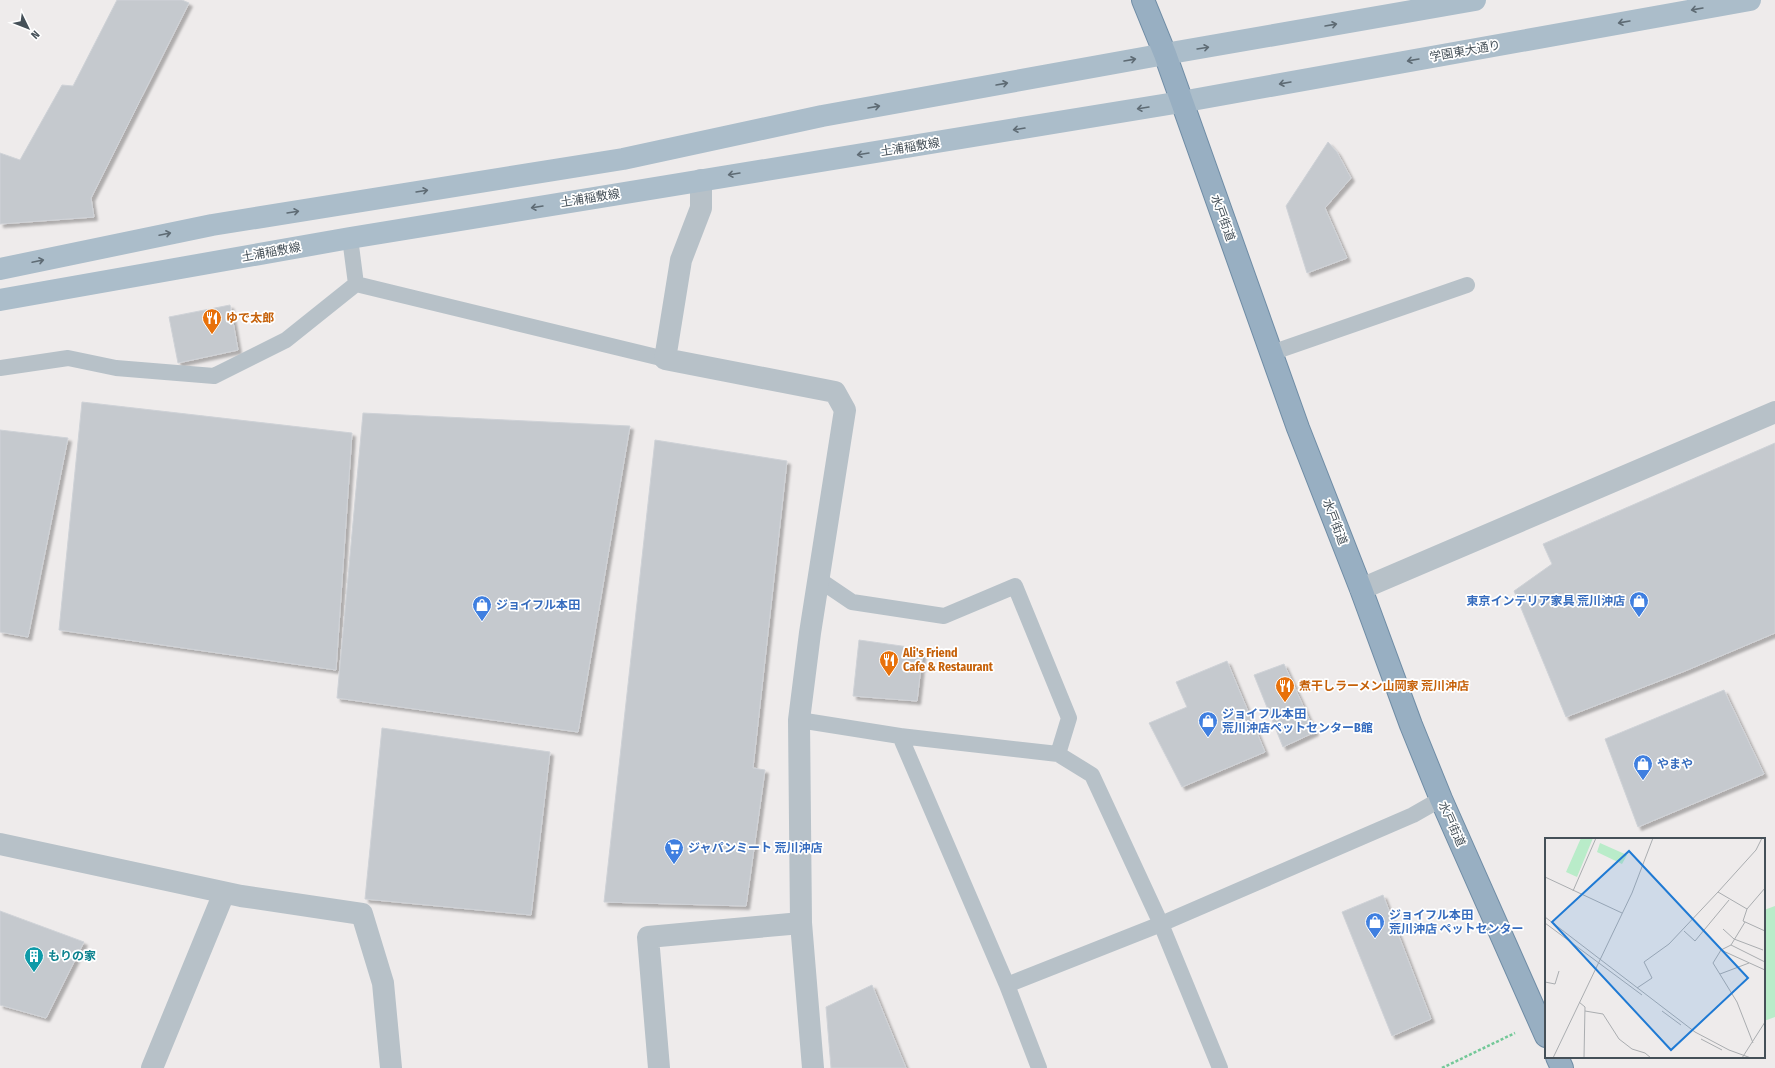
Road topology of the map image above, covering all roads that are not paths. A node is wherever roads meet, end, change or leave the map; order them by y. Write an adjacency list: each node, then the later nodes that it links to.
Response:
1 (1143, 0): 4 (highway, 水戸街道)
2 (1475, 0): 4 (main road, one-way to 2)
3 (1750, 0): 5 (main road, 学園東大通り, one-way to 5)
4 (1165, 54): 5 (highway, 水戸街道); 8 (main road, one-way to 4)
5 (1182, 102): 6 (main road, 土浦稲敷線, one-way to 6); 12 (highway, 水戸街道)
6 (701, 180): 7 (main road, 土浦稲敷線, one-way to 7); 13 (street)
7 (350, 238): 9 (lane); 11 (main road, 土浦稲敷線)
8 (0, 269)
9 (356, 284): 13 (lane); 14 (lane)
10 (1467, 285): 12 (lane)
11 (0, 300)
12 (1271, 353): 17 (highway, 水戸街道)
13 (665, 359): 16 (street)
14 (0, 368)
15 (1775, 412): 17 (street)
16 (818, 579): 18 (street); 20 (lane)
17 (1361, 589): 21 (highway, 水戸街道)
18 (798, 720): 19 (lane); 24 (street)
19 (900, 736): 20 (lane); 26 (lane)
20 (1058, 754): 25 (lane)
21 (1441, 799): 25 (lane); 27 (highway, 水戸街道)
22 (0, 844): 23 (street)
23 (224, 893): 29 (street); 30 (street)
24 (801, 923): 31 (street); 32 (street)
25 (1161, 924): 26 (lane); 34 (lane)
26 (1007, 985): 33 (lane)
27 (1542, 1029)
28 (1557, 1058): 35 (highway)
29 (389, 1067)
30 (152, 1068)
31 (660, 1068)
32 (812, 1068)
33 (1039, 1068)
34 (1220, 1068)
35 (1562, 1068)

